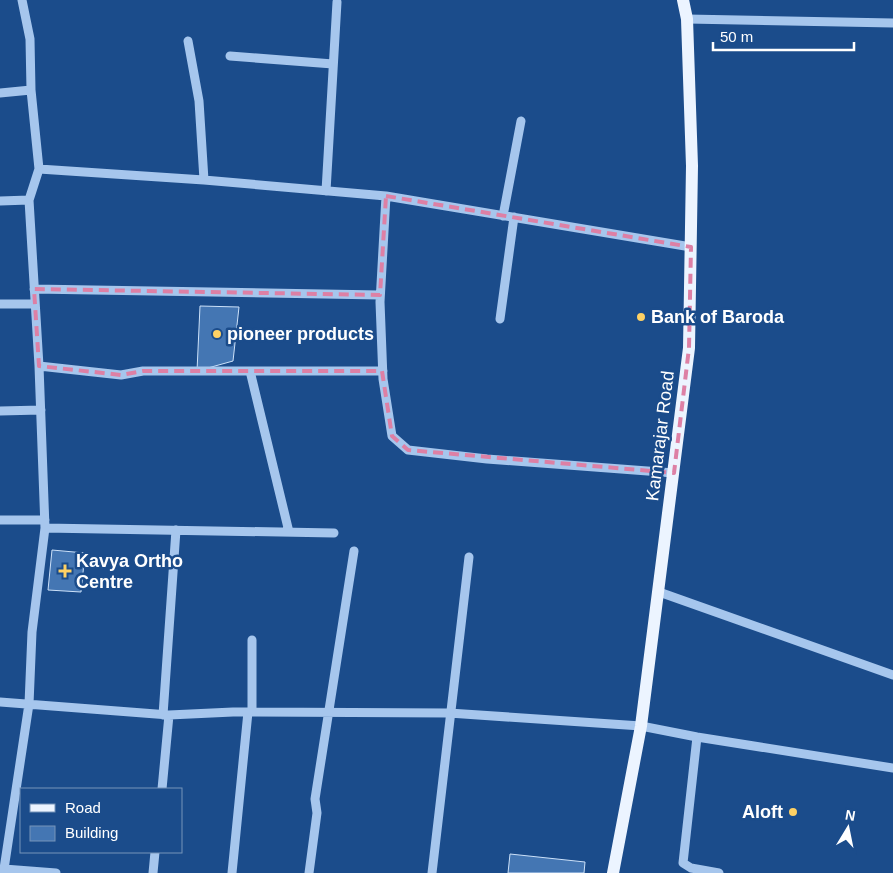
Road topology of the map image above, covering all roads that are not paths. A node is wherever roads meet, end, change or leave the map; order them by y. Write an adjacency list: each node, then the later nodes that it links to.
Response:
1 (22, 0): 9 (street)
2 (683, 0): 4 (main road, Kamarajar Road)
3 (337, 2): 8 (street)
4 (687, 19): 5 (street); 20 (main road, Kamarajar Road)
5 (893, 23)
6 (188, 41): 13 (street)
7 (230, 56): 8 (street)
8 (333, 64): 14 (street)
9 (32, 90): 10 (street); 12 (street)
10 (0, 93)
11 (522, 121): 18 (street)
12 (39, 169): 13 (street); 17 (street)
13 (204, 180): 14 (street)
14 (326, 191): 15 (street)
15 (386, 196): 18 (street); 22 (street)
16 (0, 200): 17 (street)
17 (29, 200): 21 (street)
18 (503, 216): 19 (street)
19 (514, 217): 20 (street); 25 (street)
20 (691, 247): 31 (main road, Kamarajar Road)
21 (34, 289): 22 (street); 24 (street)
22 (380, 295): 28 (street)
23 (0, 304): 24 (street)
24 (35, 304): 26 (street)
25 (500, 319)
26 (39, 366): 27 (street); 29 (street)
27 (250, 371): 28 (street); 35 (street)
28 (383, 371): 31 (street)
29 (40, 410): 30 (street); 33 (street)
30 (0, 411)
31 (674, 473): 39 (main road, Kamarajar Road)
32 (0, 520): 33 (street)
33 (45, 524): 34 (street); 43 (street)
34 (176, 530): 35 (street); 47 (street)
35 (289, 532): 36 (street)
36 (334, 533)
37 (354, 551): 45 (street)
38 (469, 557): 46 (street)
39 (659, 592): 41 (street); 48 (main road, Kamarajar Road)
40 (252, 640): 44 (street)
41 (893, 675)
42 (0, 702): 43 (street)
43 (29, 704): 47 (street); 53 (street)
44 (250, 712): 45 (street); 47 (street); 56 (street)
45 (330, 712): 46 (street); 57 (street)
46 (449, 713): 48 (street); 58 (street)
47 (166, 715): 51 (street)
48 (640, 726): 49 (street); 59 (main road, Kamarajar Road)
49 (697, 737): 50 (street); 60 (street)
50 (893, 768)
51 (162, 788)
52 (155, 853): 55 (street)
53 (4, 871): 54 (street)
54 (56, 873)
55 (153, 873)
56 (232, 873)
57 (310, 873)
58 (432, 873)
59 (613, 873)
60 (719, 873)

